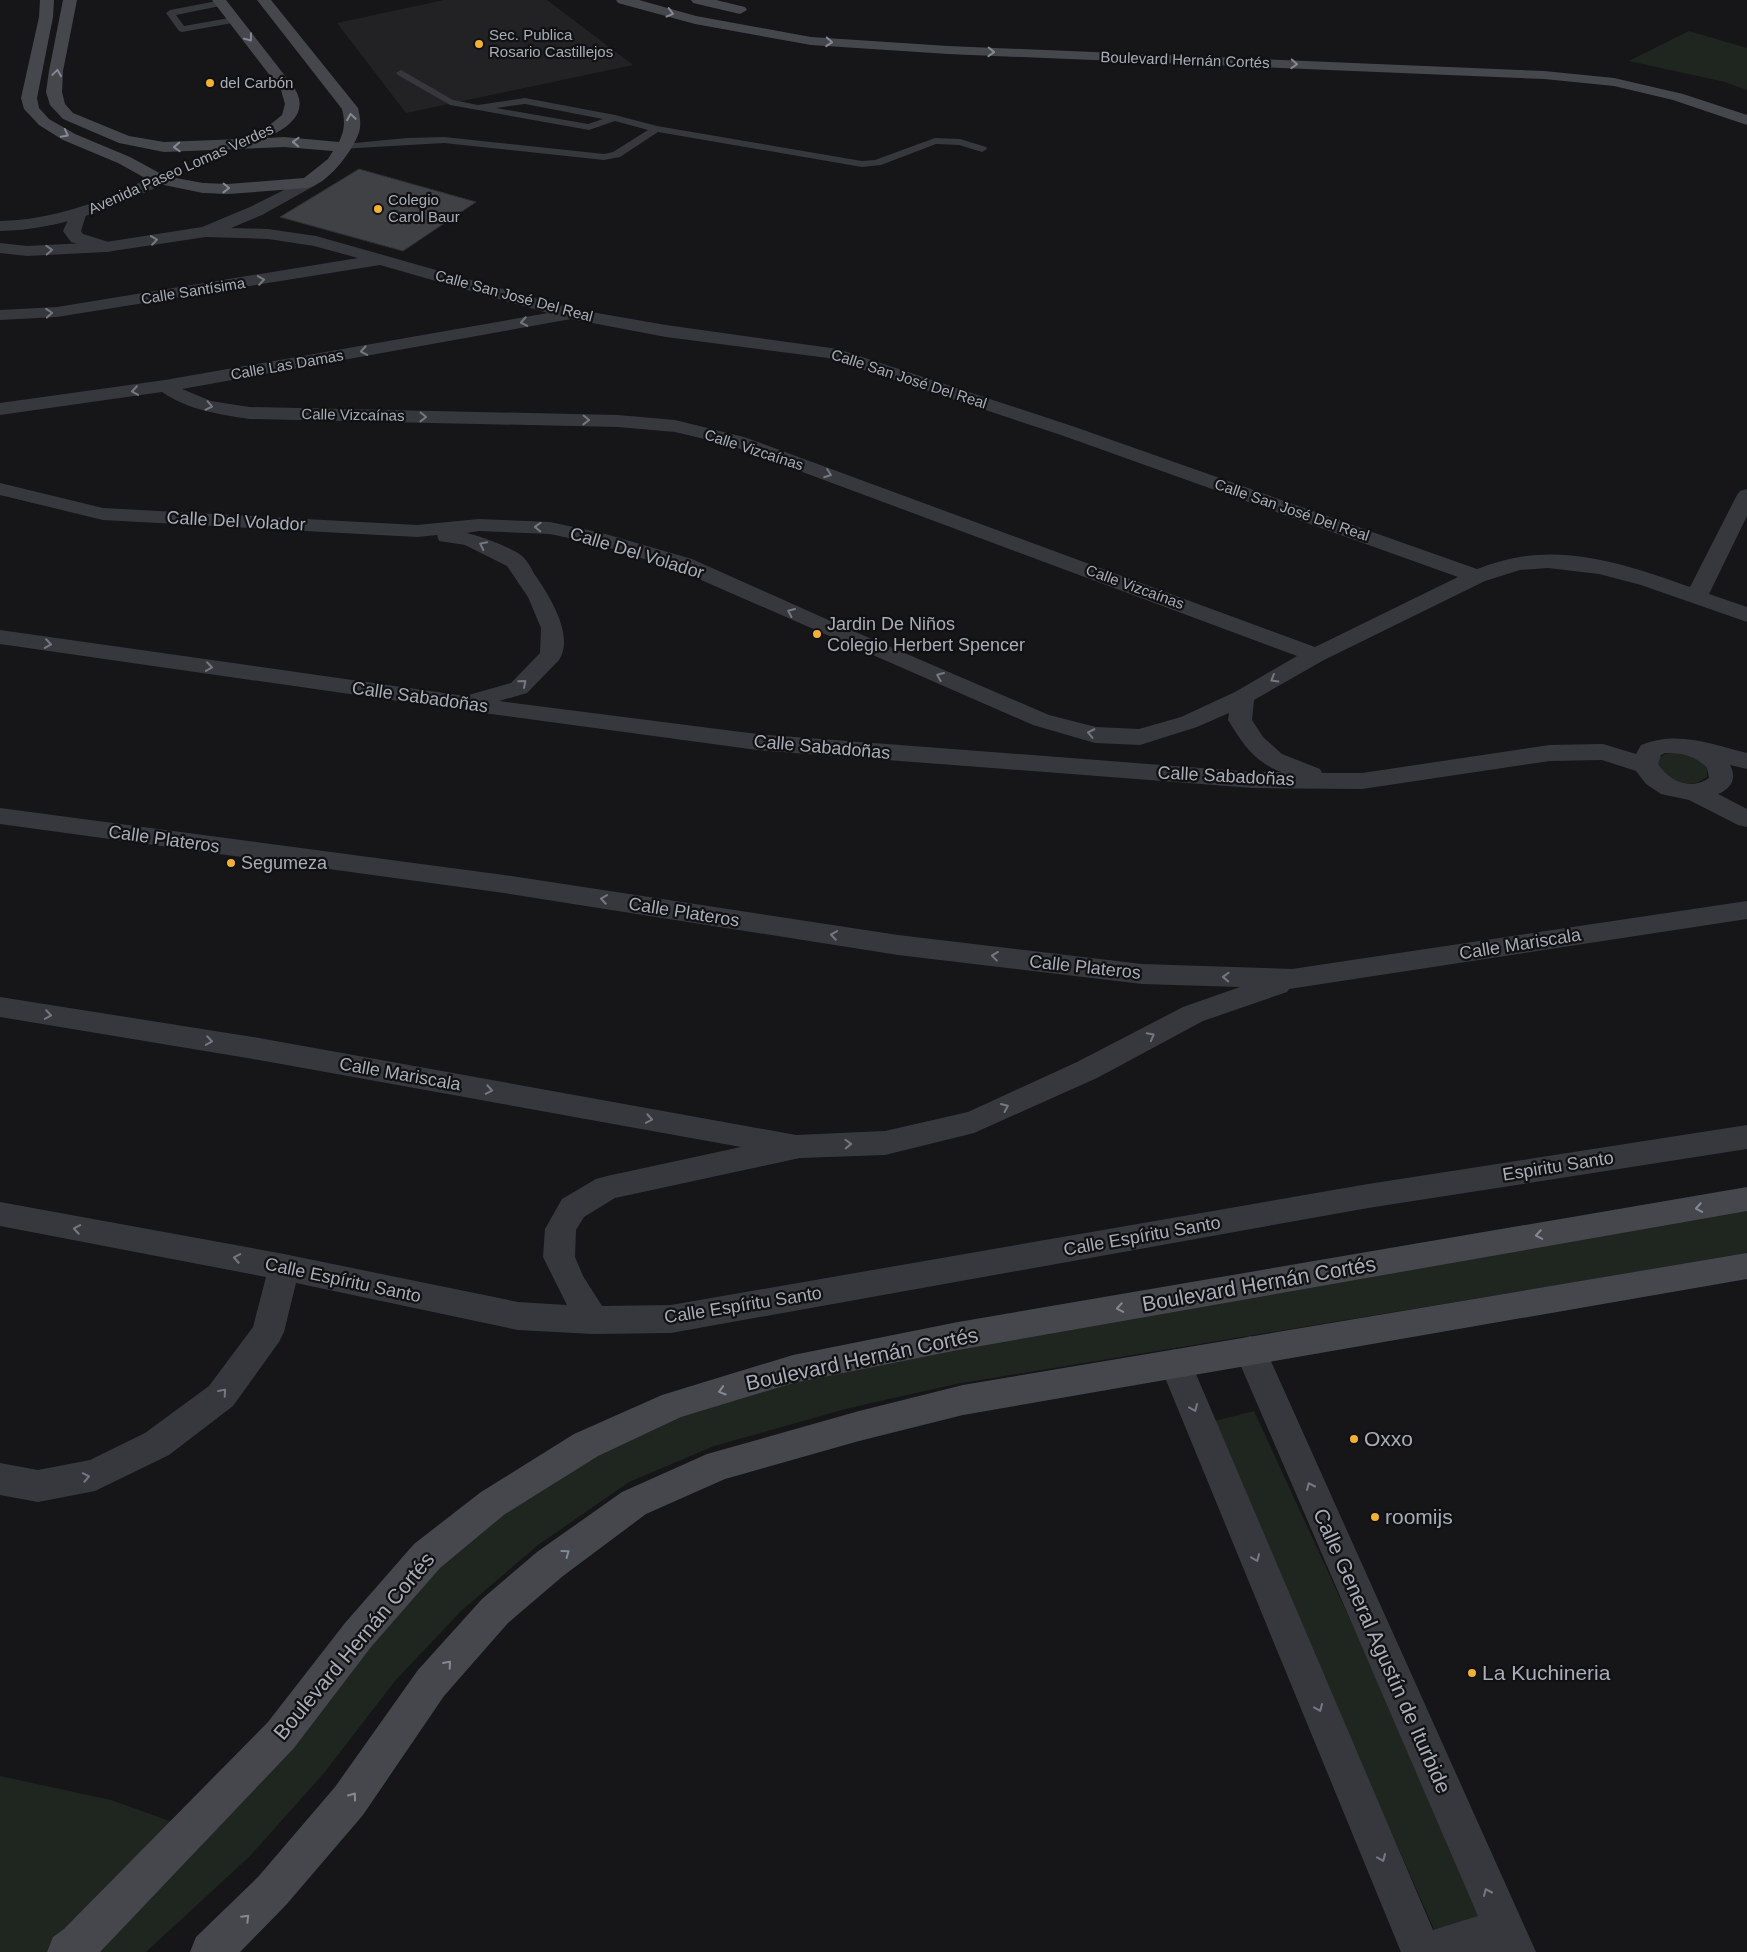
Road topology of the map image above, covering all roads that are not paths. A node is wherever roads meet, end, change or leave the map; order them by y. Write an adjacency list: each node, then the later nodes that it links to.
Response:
1 (47, 0): 23 (main road, one-way to 23)
2 (70, 0): 18 (main road, one-way to 2)
3 (264, 0): 19 (main road, one-way to 3)
4 (622, 0): 11 (main road, Boulevard Hernán Cortés, one-way to 11)
5 (698, 0): 7 (main road)
6 (220, 2): 8 (main road, Avenida Paseo Lomas Verdes); 8 (lane)
7 (756, 13)
8 (235, 20): 18 (main road, Avenida Paseo Lomas Verdes, one-way to 18)
9 (1104, 40): 11 (main road)
10 (1151, 42): 12 (main road)
11 (1105, 56): 12 (main road, Boulevard Hernán Cortés)
12 (1153, 58): 16 (main road, Boulevard Hernán Cortés, one-way to 16)
13 (401, 73): 14 (lane)
14 (478, 108): 15 (lane); 15 (lane)
15 (615, 118): 17 (lane)
16 (1747, 120)
17 (656, 129): 19 (lane); 20 (lane)
18 (243, 143): 19 (main road, one-way to 18); 21 (main road, Avenida Paseo Lomas Verdes)
19 (344, 147): 24 (main road)
20 (982, 149)
21 (202, 162)
22 (185, 169): 23 (main road, Avenida Paseo Lomas Verdes)
23 (160, 180): 24 (main road, one-way to 24); 25 (street, Avenida Paseo Lomas Verdes)
24 (308, 183): 27 (street)
25 (78, 215): 26 (street, Avenida Paseo Lomas Verdes); 28 (street)
26 (0, 226)
27 (206, 232): 28 (street, one-way to 27); 30 (street, Calle San José Del Real)
28 (106, 247): 29 (street, one-way to 28)
29 (0, 248)
30 (384, 260): 31 (street, Calle San José Del Real); 32 (street, Calle Santísima, one-way to 30)
31 (572, 314): 33 (street, Calle Las Damas, one-way to 33); 38 (street, Calle San José Del Real)
32 (0, 315)
33 (165, 386): 34 (street, Calle Las Damas, one-way to 34); 42 (street, Calle Vizcaínas, one-way to 42)
34 (0, 409)
35 (0, 489): 37 (street, Calle Del Volador)
36 (1747, 495): 39 (street)
37 (417, 531): 43 (street, Calle Del Volador, one-way to 37); 44 (street, one-way to 37)
38 (1477, 576): 39 (street); 42 (street)
39 (1696, 598): 40 (street)
40 (1747, 615)
41 (0, 637): 44 (street, Calle Sabadoñas, one-way to 44)
42 (1316, 655): 43 (street, Calle Del Volador, one-way to 43)
43 (1243, 697): 48 (street)
44 (461, 703): 48 (street, Calle Sabadoñas)
45 (1702, 751): 46 (street); 47 (street); 49 (street, Calle Sabadoñas)
46 (1747, 761)
47 (1645, 765): 48 (street, Calle Sabadoñas); 49 (street, Calle Sabadoñas)
48 (1331, 782)
49 (1694, 792): 51 (street, Calle Sabadoñas)
50 (0, 816): 53 (street, Calle Plateros, one-way to 50)
51 (1747, 819)
52 (1747, 910): 53 (street, Calle Mariscala)
53 (1292, 979): 56 (street, one-way to 53)
54 (0, 1007): 56 (street, Calle Mariscala, one-way to 56)
55 (1747, 1137): 57 (street, Espiritu Santo)
56 (800, 1146): 62 (street)
57 (1368, 1196): 62 (street, Calle Espíritu Santo)
58 (1747, 1199): 67 (main road, Boulevard Hernán Cortés, one-way to 67)
59 (0, 1214): 61 (street, Calle Espíritu Santo, one-way to 59)
60 (1747, 1266): 63 (main road)
61 (284, 1267): 62 (street, Calle Espíritu Santo); 65 (street, one-way to 61)
62 (593, 1320)
63 (1250, 1350): 64 (main road); 66 (street, Calle General Agustín de Iturbide, one-way to 63)
64 (1175, 1363): 68 (main road, one-way to 64); 69 (street, one-way to 69)
65 (0, 1479)
66 (1509, 1940): 70 (street)
67 (68, 1952)
68 (211, 1952)
69 (1422, 1952)
70 (1428, 1952)

